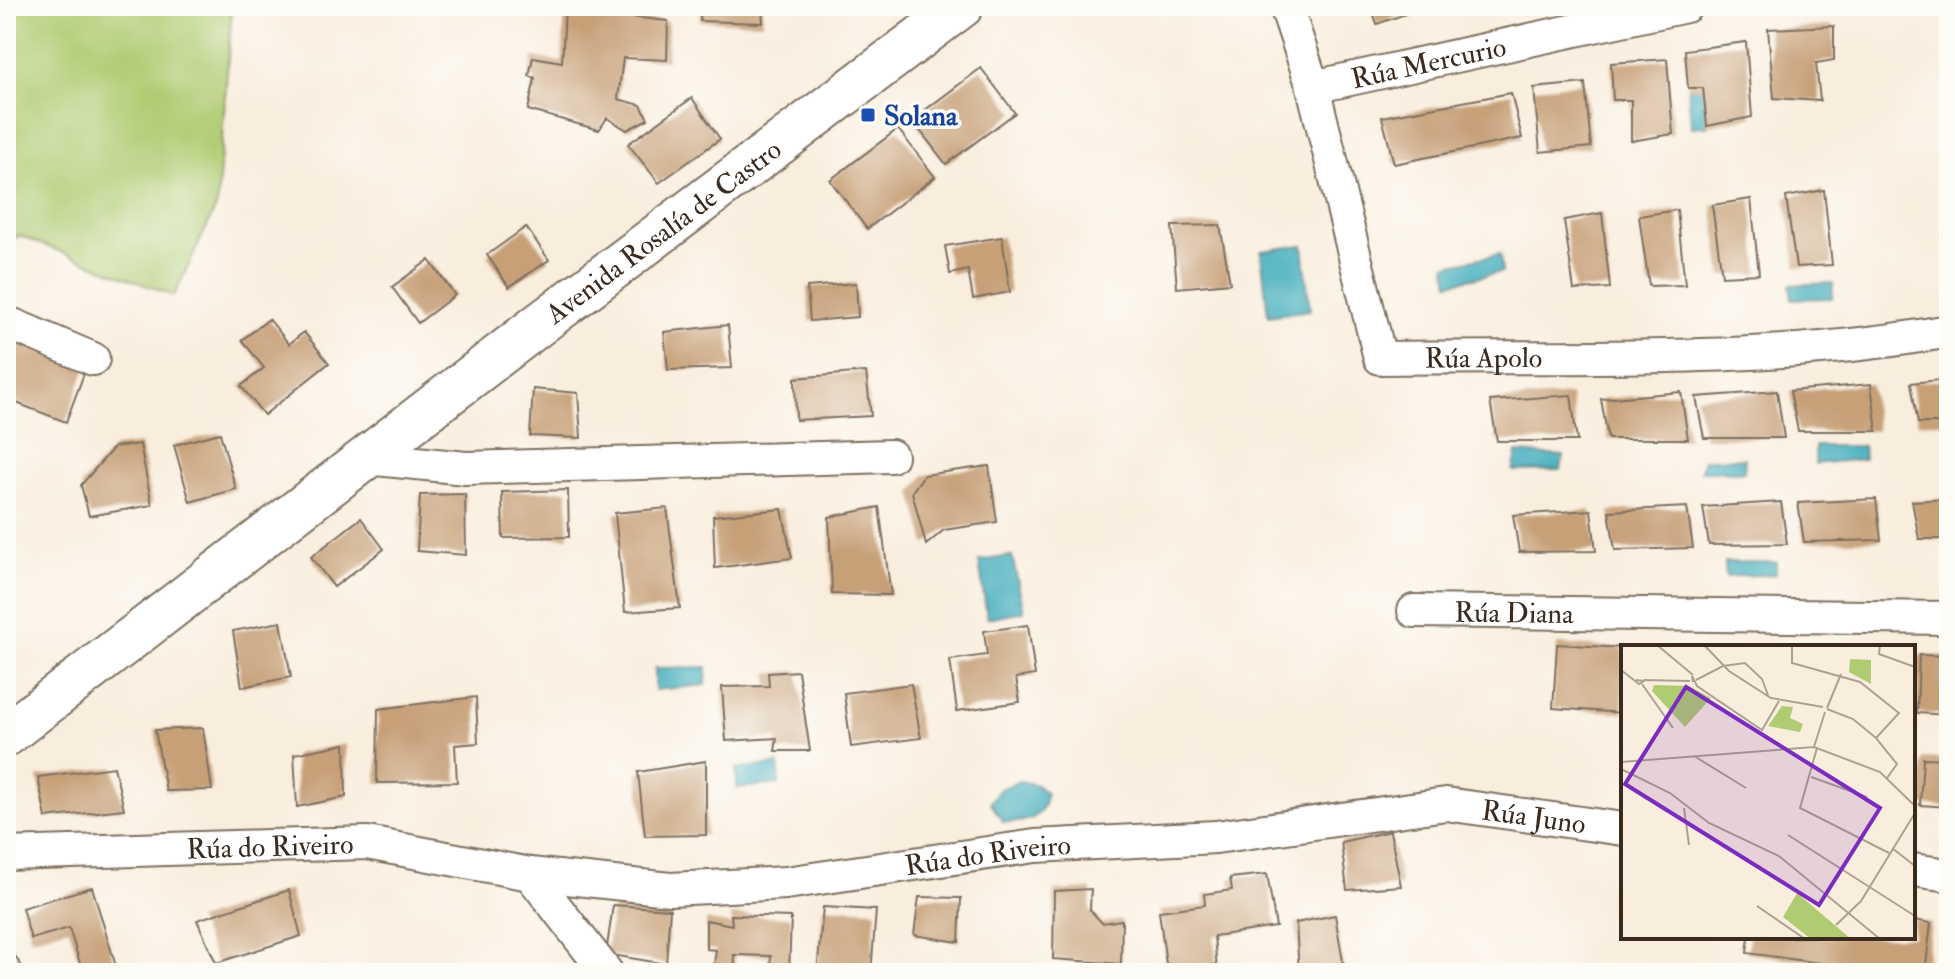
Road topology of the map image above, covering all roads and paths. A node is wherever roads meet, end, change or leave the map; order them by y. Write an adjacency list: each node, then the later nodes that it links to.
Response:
1 (962, 6): 9 (street, Avenida Rosalía de Castro)
2 (1286, 6): 4 (street, Rúa Apolo)
3 (1686, 6): 4 (street, Rúa Mercurio)
4 (1313, 87): 6 (street, Rúa Apolo)
5 (6, 322): 7 (street)
6 (1949, 331)
7 (93, 359)
8 (891, 456): 9 (street)
9 (366, 458): 12 (street, Avenida Rosalía de Castro)
10 (1414, 611): 11 (street, Rúa Diana)
11 (1949, 618)
12 (6, 735)
13 (1446, 804): 14 (street, Rúa Juno); 17 (street, Rúa do Riveiro)
14 (1621, 829)
15 (6, 854): 17 (street, Rúa do Riveiro)
16 (1915, 870): 18 (street)
17 (530, 874): 19 (street)
18 (1949, 875)
19 (607, 973)

